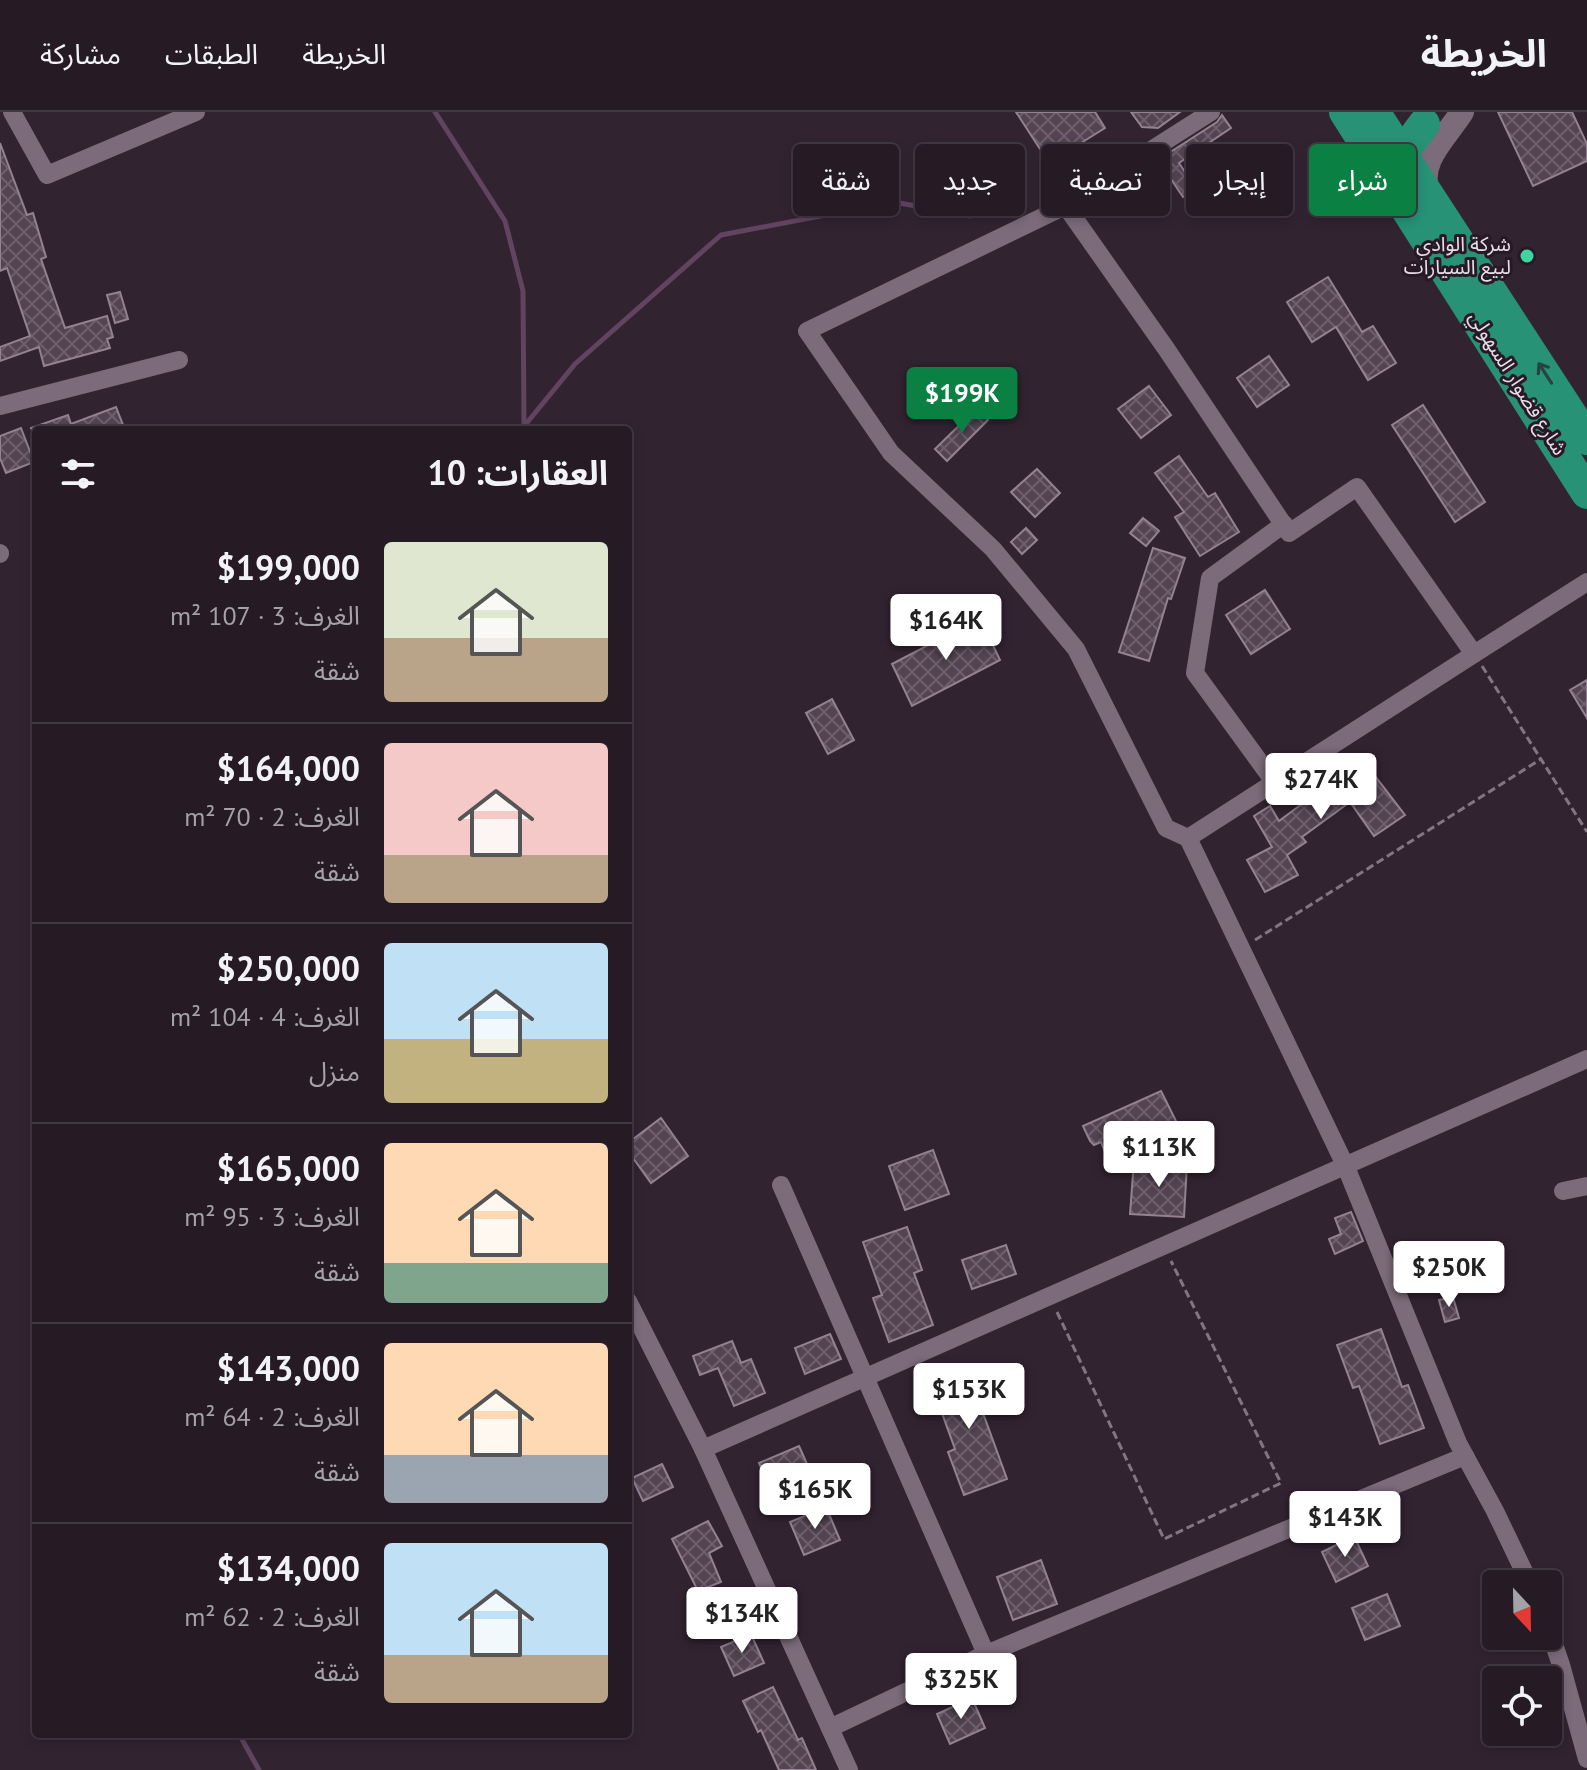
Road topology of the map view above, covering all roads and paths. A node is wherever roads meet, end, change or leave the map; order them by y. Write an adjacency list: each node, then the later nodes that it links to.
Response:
1 (12, 112): 2 (street)
2 (196, 112)
3 (1211, 112): 8 (street)
4 (1345, 112): 6 (highway, شارع قضوار السهولي)
5 (1462, 112): 7 (street)
6 (1374, 128): 7 (street); 9 (highway)
7 (1435, 128): 10 (highway); 12 (street)
8 (1161, 144)
9 (1390, 144)
10 (1416, 144)
11 (1416, 176): 12 (highway, شارع قضوار السهولي)
12 (1430, 196): 18 (highway, شارع قضوار السهولي, one-way to 12)
13 (1042, 216): 26 (street)
14 (1073, 216): 20 (street)
15 (1412, 216): 19 (highway, شارع قضوار السهولي)
16 (179, 360): 17 (street)
17 (0, 406)
18 (1587, 439)
19 (1587, 493)
20 (1284, 524): 22 (street); 24 (street)
21 (1587, 582): 22 (street)
22 (1474, 654): 23 (path); 24 (street)
23 (1541, 759): 25 (path); 27 (path)
24 (1275, 783): 26 (street)
25 (1587, 832)
26 (1188, 838): 27 (street)
27 (1242, 948): 29 (street)
28 (1587, 1059): 29 (street)
29 (1346, 1167): 33 (street); 38 (street)
30 (781, 1185): 36 (street)
31 (1587, 1186): 32 (street)
32 (1563, 1191)
33 (1164, 1247): 34 (street); 34 (path)
34 (1050, 1298): 36 (street)
35 (632, 1309): 37 (street)
36 (866, 1379): 37 (street); 41 (street)
37 (703, 1449): 42 (street)
38 (1465, 1456): 39 (street); 41 (street)
39 (1523, 1570)
40 (1556, 1650): 43 (street)
41 (986, 1654): 42 (street)
42 (830, 1728): 44 (street)
43 (1587, 1759)
44 (849, 1770)

